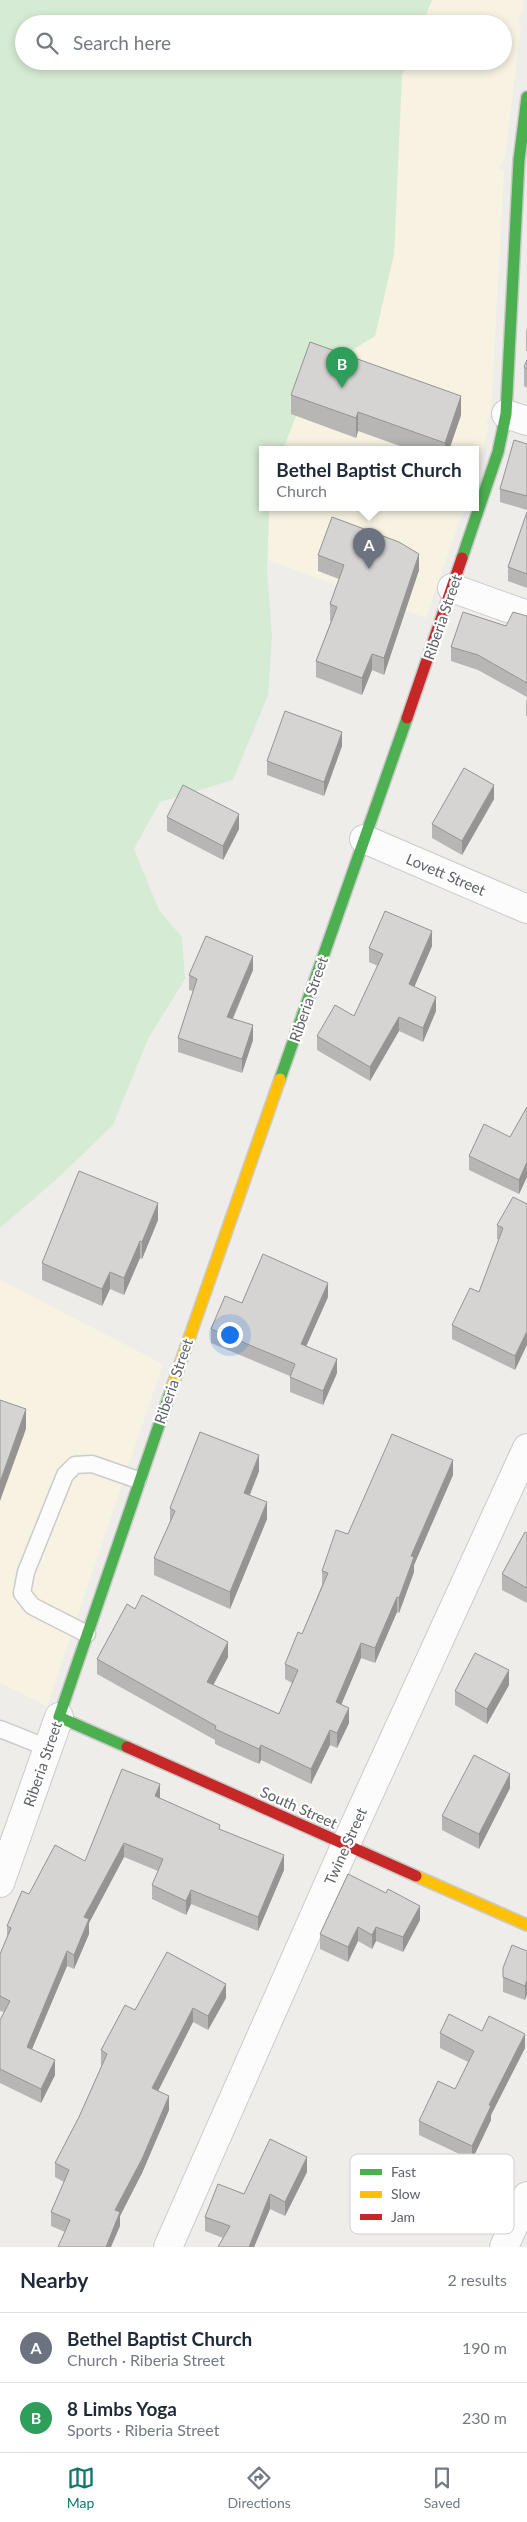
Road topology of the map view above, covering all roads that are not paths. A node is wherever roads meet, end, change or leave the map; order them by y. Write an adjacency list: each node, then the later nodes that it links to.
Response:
1 (527, 97): 2 (street, Riberia Street)
2 (523, 162): 3 (street, Riberia Street)
3 (516, 417): 4 (street, Riberia Street)
4 (479, 508)
5 (478, 511): 6 (street, Riberia Street)
6 (452, 588): 7 (street); 8 (street, Riberia Street)
7 (527, 615)
8 (364, 839): 9 (street, Lovett Street); 11 (street, Riberia Street)
9 (527, 909)
10 (527, 1448): 16 (street, Twine Street)
11 (138, 1480): 12 (street, Riberia Street); 12 (lane)
12 (86, 1634): 13 (street, Riberia Street)
13 (59, 1718): 15 (street, Riberia Street); 16 (street, South Street)
14 (0, 1728): 15 (lane)
15 (48, 1748): 17 (street, Riberia Street)
16 (346, 1844): 18 (street, South Street); 22 (street, Twine Street)
17 (0, 1883)
18 (527, 1925)
19 (527, 2196): 20 (street)
20 (514, 2225)
21 (510, 2234): 23 (street)
22 (168, 2247)
23 (504, 2247)

